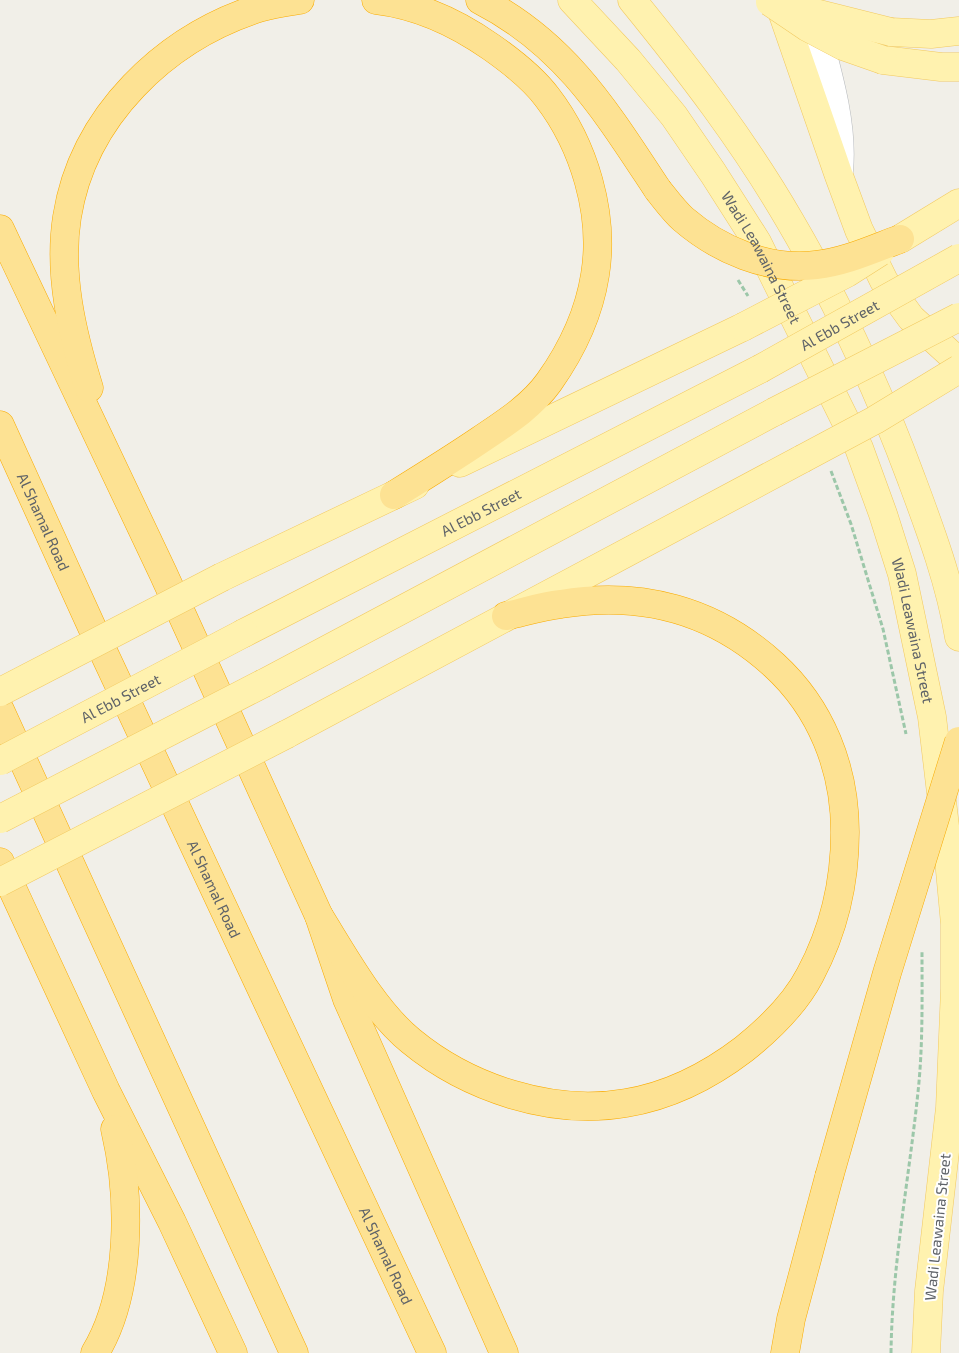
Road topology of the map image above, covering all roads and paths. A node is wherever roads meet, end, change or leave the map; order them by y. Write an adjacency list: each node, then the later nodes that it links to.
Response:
1 (300, 0): 22 (highway)
2 (376, 0): 23 (highway)
3 (480, 0): 13 (highway, bridge)
4 (572, 0): 44 (main road, Wadi Leawaina Street)
5 (632, 0): 25 (main road)
6 (808, 0): 10 (lane)
7 (772, 1): 8 (main road, bridge); 9 (main road, bridge); 10 (main road)
8 (959, 31)
9 (959, 67)
10 (838, 176): 18 (main road)
11 (959, 203): 13 (main road)
12 (0, 229): 22 (highway)
13 (900, 239): 23 (main road, bridge)
14 (959, 258): 30 (main road, Al Ebb Street, bridge)
15 (734, 272): 16 (path)
16 (749, 297)
17 (959, 317): 31 (main road, bridge)
18 (959, 362)
19 (959, 369): 24 (main road, bridge)
20 (0, 425): 40 (highway, Al Shamal Road)
21 (829, 466): 28 (path)
22 (114, 473): 34 (highway)
23 (394, 495): 26 (main road, bridge)
24 (506, 616): 33 (main road, bridge); 34 (highway)
25 (959, 637)
26 (0, 692)
27 (0, 710): 39 (highway)
28 (907, 742)
29 (959, 742): 42 (highway, bridge)
30 (0, 760)
31 (0, 818)
32 (0, 862): 36 (highway)
33 (0, 882)
34 (318, 916): 41 (highway)
35 (922, 947): 43 (path)
36 (106, 1091): 37 (highway); 38 (highway)
37 (95, 1353)
38 (233, 1353)
39 (294, 1353)
40 (432, 1353)
41 (504, 1353)
42 (785, 1353)
43 (891, 1353)
44 (926, 1353)

